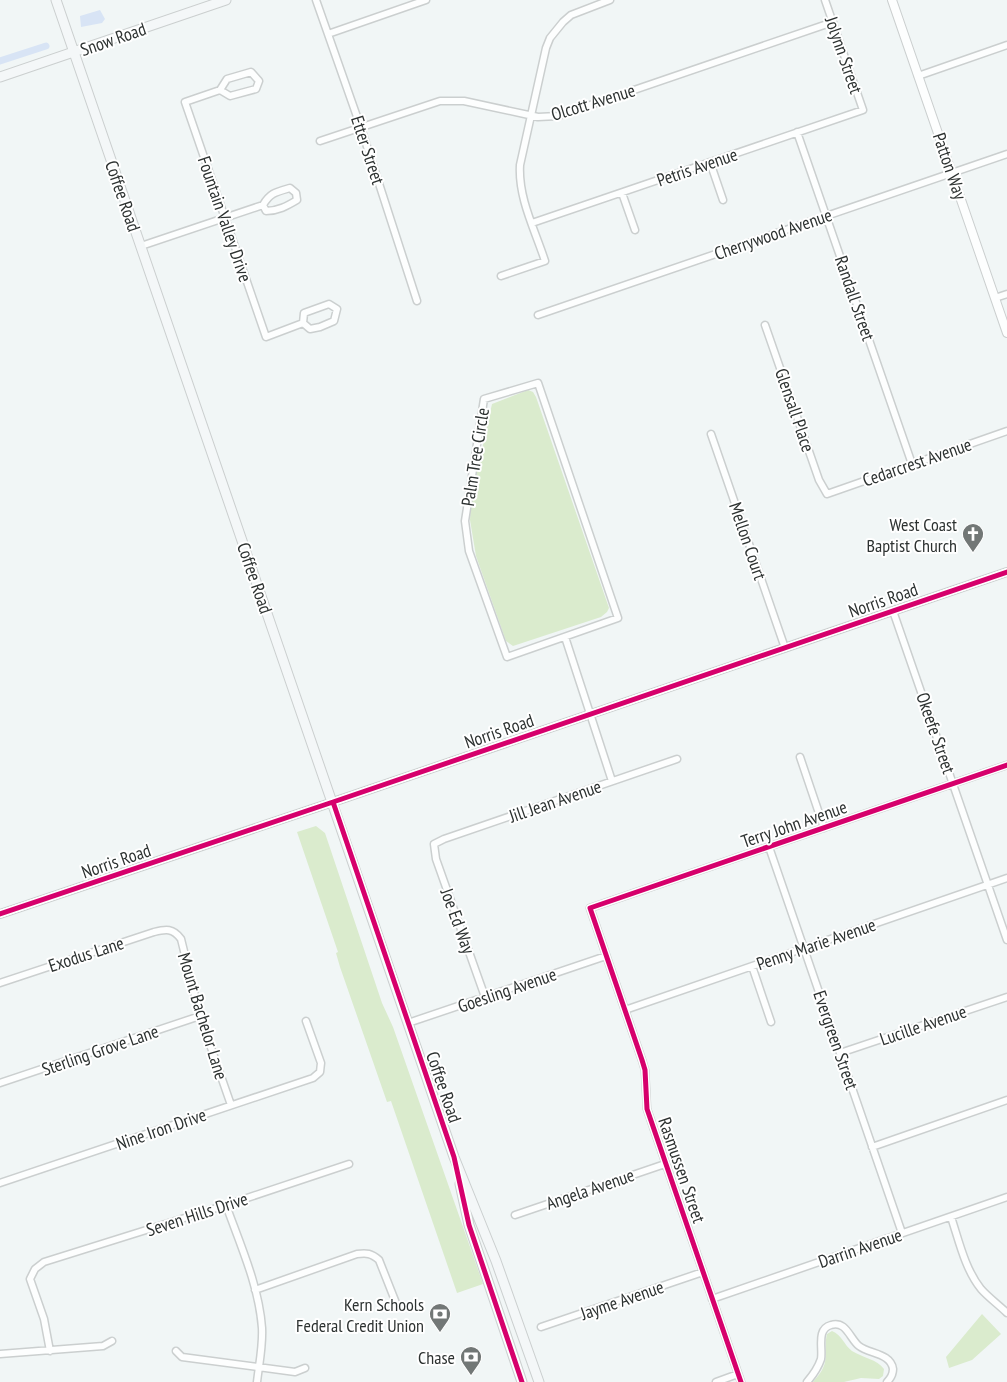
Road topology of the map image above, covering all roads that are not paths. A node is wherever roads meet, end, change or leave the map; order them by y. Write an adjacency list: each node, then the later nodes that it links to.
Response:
1 (56, 0): 11 (main road, Coffee Road)
2 (226, 0): 11 (main road, Snow Road)
3 (316, 0): 9 (street, Etter Street)
4 (426, 0): 9 (street)
5 (610, 0): 16 (street)
6 (825, 0): 8 (street, Jolynn Street)
7 (892, 0): 12 (street, Patton Way)
8 (833, 22): 15 (street, Jolynn Street); 16 (street, Olcott Avenue)
9 (328, 34): 17 (street, Etter Street)
10 (1007, 45): 12 (street)
11 (74, 52): 13 (main road, Snow Road); 30 (main road, Coffee Road)
12 (918, 76): 22 (street, Patton Way)
13 (0, 77)
14 (220, 90): 14 (street); 27 (street, Fountain Valley Drive)
15 (863, 110): 18 (street, Petris Avenue)
16 (531, 116): 17 (street, Olcott Avenue); 28 (street)
17 (361, 128): 19 (street, Olcott Avenue); 34 (street, Etter Street)
18 (798, 132): 21 (street, Petris Avenue); 26 (street, Randall Street)
19 (320, 141)
20 (1007, 154): 22 (street, Cherrywood Avenue)
21 (710, 162): 23 (street, Petris Avenue); 24 (street)
22 (952, 173): 26 (street, Cherrywood Avenue); 33 (street, Patton Way)
23 (622, 193): 28 (street, Petris Avenue); 29 (street)
24 (722, 200)
25 (263, 205): 25 (street); 27 (street)
26 (826, 216): 35 (street, Cherrywood Avenue); 41 (street, Randall Street)
27 (225, 218): 30 (street); 36 (street, Fountain Valley Drive)
28 (532, 223): 31 (street)
29 (634, 230)
30 (141, 246): 53 (main road, Coffee Road)
31 (501, 276)
32 (1007, 294): 33 (street)
33 (995, 298): 38 (street, Patton Way)
34 (417, 301)
35 (538, 315)
36 (303, 323): 36 (street)
37 (765, 325): 42 (street, Glensall Place)
38 (1007, 333)
39 (1007, 431): 41 (street, Cedarcrest Avenue)
40 (711, 434): 46 (street, Mellon Court)
41 (912, 464): 42 (street, Cedarcrest Avenue)
42 (827, 494)
43 (1007, 572): 44 (street, Norris Road)
44 (893, 611): 46 (street, Norris Road); 52 (street, Okeefe Street)
45 (565, 637): 45 (street, Palm Tree Circle); 47 (street)
46 (785, 648): 47 (street, Norris Road)
47 (589, 715): 51 (street); 53 (street, Norris Road)
48 (800, 757): 54 (street)
49 (677, 759): 51 (street, Jill Jean Avenue)
50 (1007, 765): 52 (street, Terry John Avenue)
51 (612, 781): 55 (street, Jill Jean Avenue)
52 (953, 784): 54 (street, Terry John Avenue); 58 (street, Okeefe Street)
53 (333, 802): 60 (street, Norris Road); 73 (main road, Coffee Road)
54 (824, 828): 56 (street, Terry John Avenue)
55 (434, 844): 67 (street, Joe Ed Way)
56 (769, 847): 59 (street, Terry John Avenue); 63 (street, Evergreen Street)
57 (1007, 878): 58 (street, Penny Marie Avenue)
58 (988, 885): 62 (street, Okeefe Street); 63 (street, Penny Marie Avenue)
59 (590, 908): 64 (street, Rasmussen Street)
60 (0, 914)
61 (172, 931): 66 (street, Exodus Lane); 70 (street, Mount Bachelor Lane)
62 (1007, 940)
63 (804, 948): 65 (street, Penny Marie Avenue); 74 (street, Evergreen Street)
64 (606, 956): 67 (street, Goesling Avenue); 69 (street, Rasmussen Street)
65 (752, 966): 69 (street, Penny Marie Avenue); 72 (street)
66 (0, 983)
67 (485, 997): 73 (street, Goesling Avenue)
68 (1007, 997): 74 (street, Lucille Avenue)
69 (624, 1010): 81 (street, Rasmussen Street)
70 (200, 1016): 75 (street, Sterling Grove Lane); 77 (street, Mount Bachelor Lane)
71 (306, 1021): 77 (street, Nine Iron Drive)
72 (771, 1022)
73 (408, 1023): 79 (main road, Coffee Road)
74 (840, 1053): 78 (street, Evergreen Street)
75 (0, 1083)
76 (1007, 1100): 78 (street)
77 (231, 1106): 82 (street, Nine Iron Drive)
78 (872, 1147): 87 (street, Evergreen Street)
79 (454, 1157): 102 (main road, Coffee Road); 103 (main road, Coffee Road)
80 (349, 1164): 84 (street, Seven Hills Drive)
81 (665, 1164): 85 (street, Angela Avenue); 88 (street, Rasmussen Street)
82 (0, 1183)
83 (1007, 1197): 86 (street, Darrin Avenue)
84 (226, 1205): 89 (street); 95 (street, Seven Hills Drive)
85 (515, 1215)
86 (950, 1217): 87 (street, Darrin Avenue); 92 (street)
87 (902, 1234): 90 (street, Darrin Avenue)
88 (703, 1272): 90 (street, Rasmussen Street); 93 (street, Jayme Avenue)
89 (255, 1290): 91 (street); 98 (street)
90 (712, 1299): 100 (street, Rasmussen Street)
91 (396, 1304)
92 (1007, 1313)
93 (541, 1327)
94 (112, 1341): 95 (street)
95 (50, 1351): 97 (street)
96 (176, 1351): 98 (street)
97 (0, 1354)
98 (259, 1368): 99 (street); 101 (street)
99 (305, 1368)
100 (738, 1374): 104 (street); 105 (street, Rasmussen Street)
101 (257, 1382)
102 (522, 1382)
103 (539, 1382)
104 (716, 1382)
105 (741, 1382)
106 (807, 1382): 107 (street)
107 (887, 1382)

